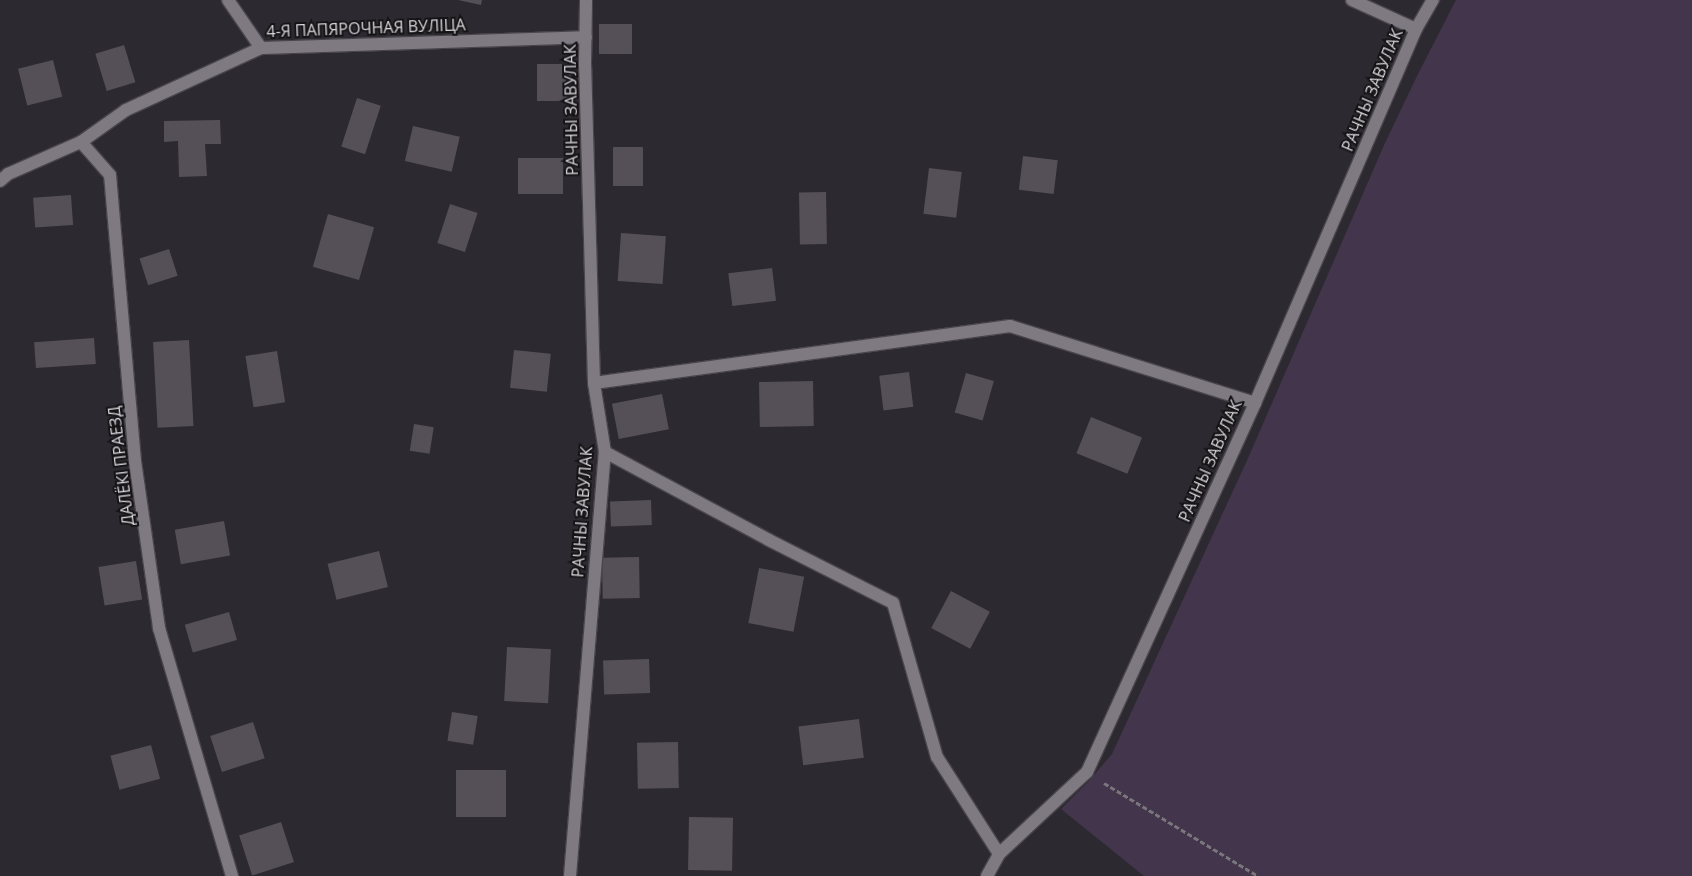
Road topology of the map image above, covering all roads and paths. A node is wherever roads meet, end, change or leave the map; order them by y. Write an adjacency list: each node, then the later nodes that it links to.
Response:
1 (228, 0): 7 (street)
2 (586, 0): 6 (street, РАЧНЫ ЗАВУЛАК)
3 (1352, 0): 5 (street)
4 (1433, 0): 5 (street, РАЧНЫ ЗАВУЛАК)
5 (1416, 29): 11 (street, РАЧНЫ ЗАВУЛАК)
6 (586, 36): 7 (street, 4-Я ПАПЯРОЧНАЯ ВУЛІЦА); 10 (street, РАЧНЫ ЗАВУЛАК)
7 (261, 48): 8 (street, 4-Я ПАПЯРОЧНАЯ ВУЛІЦА)
8 (81, 142): 9 (street); 15 (street, ДАЛЁКІ ПРАЕЗД)
9 (0, 181)
10 (594, 383): 11 (street); 12 (street, РАЧНЫ ЗАВУЛАК)
11 (1255, 403): 13 (street, РАЧНЫ ЗАВУЛАК)
12 (605, 452): 14 (street); 16 (street, РАЧНЫ ЗАВУЛАК)
13 (1087, 772): 14 (street, РАЧНЫ ЗАВУЛАК); 18 (path)
14 (999, 854): 17 (street, РАЧНЫ ЗАВУЛАК)
15 (232, 876)
16 (570, 876)
17 (987, 876)
18 (1258, 876)

